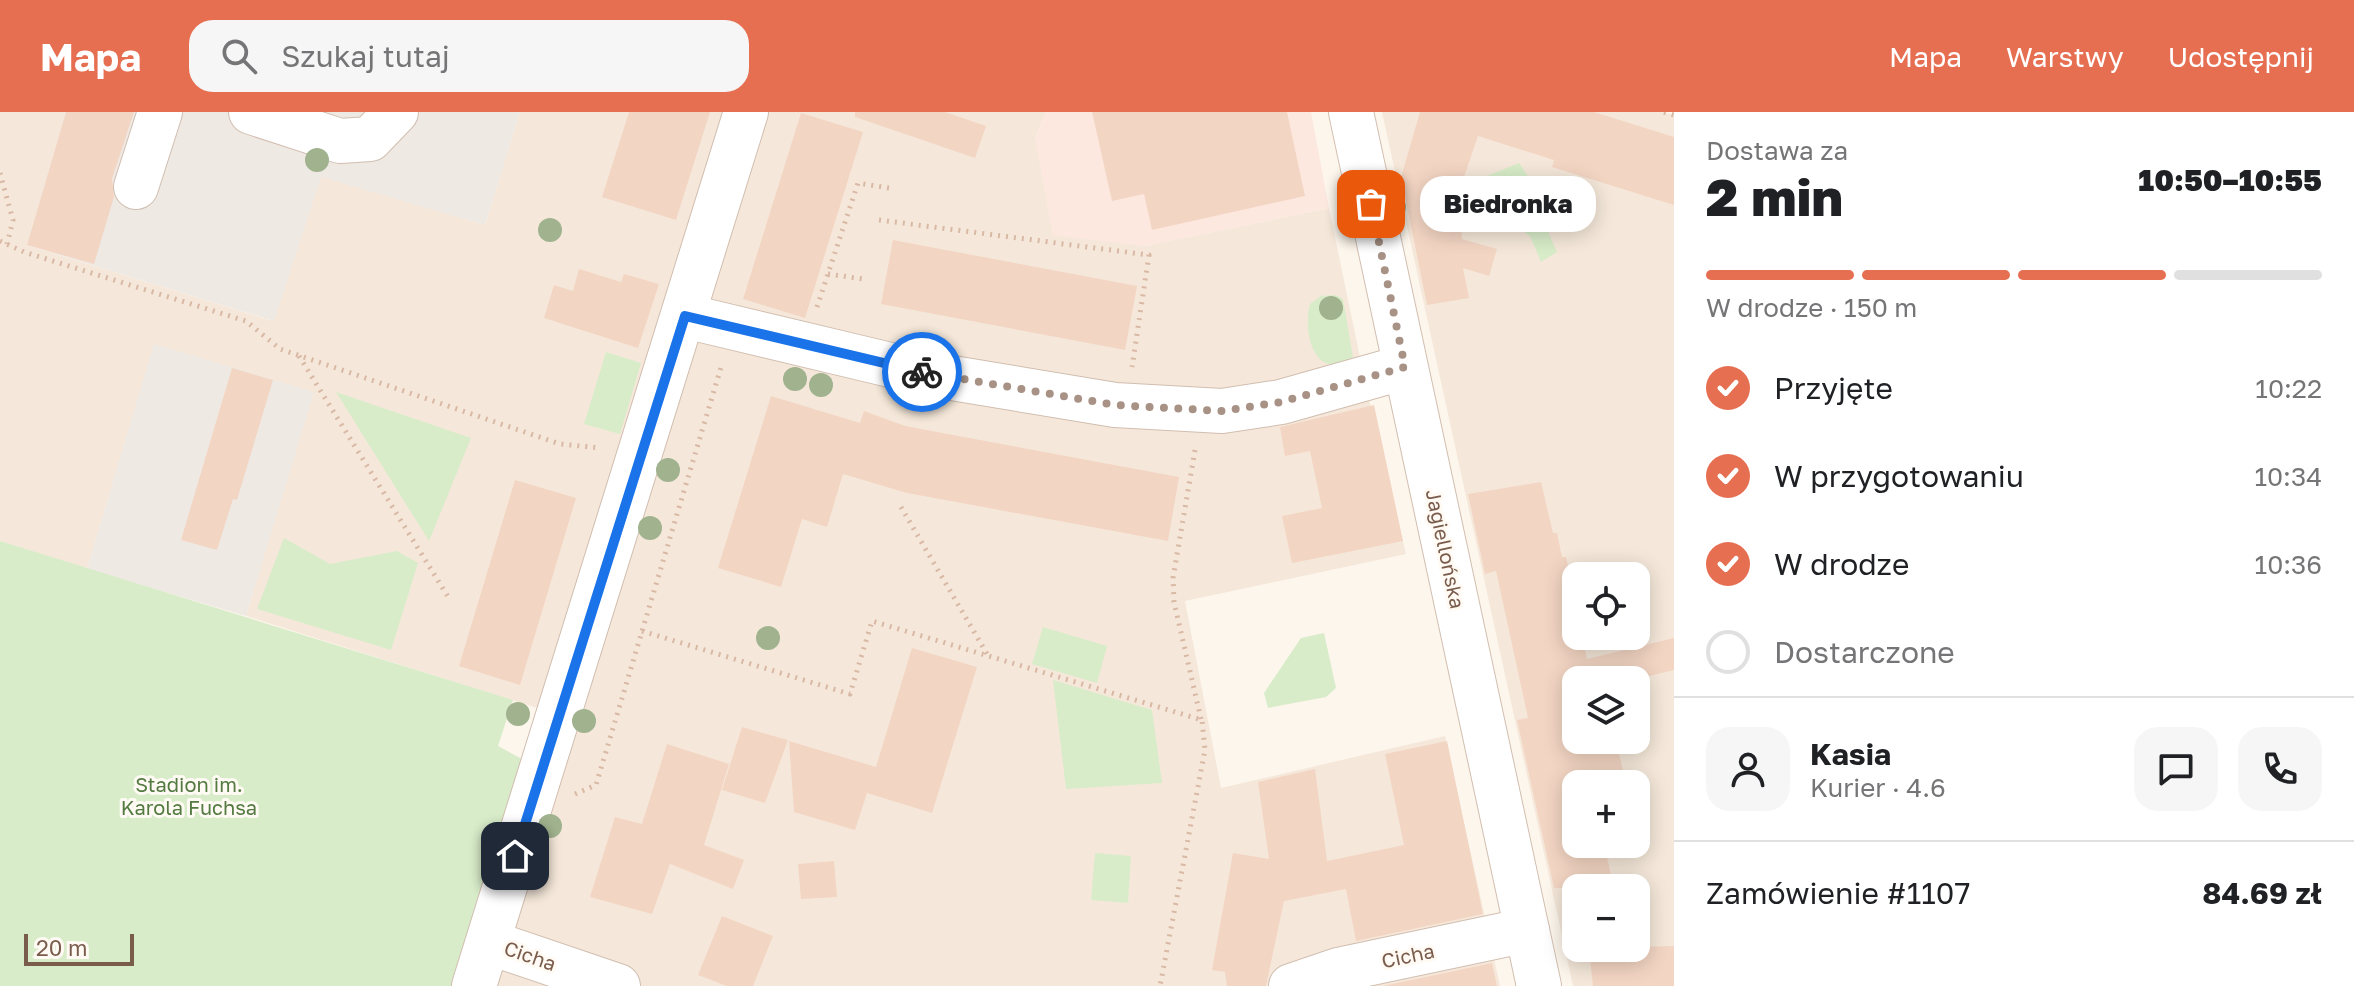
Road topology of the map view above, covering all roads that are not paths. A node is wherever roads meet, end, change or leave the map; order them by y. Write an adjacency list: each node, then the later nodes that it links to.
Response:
1 (160, 112): 6 (street)
2 (251, 112): 3 (street)
3 (396, 112)
4 (746, 112): 7 (street)
5 (1351, 112): 8 (street, Jagiellońska)
6 (136, 187)
7 (685, 316): 8 (street); 10 (street)
8 (1405, 367): 9 (street, Jagiellońska)
9 (1527, 930): 13 (street, Cicha); 14 (street, Jagiellońska)
10 (488, 942): 11 (street); 12 (street, Cicha)
11 (474, 986)
12 (618, 986)
13 (1291, 986)
14 (1539, 986)

